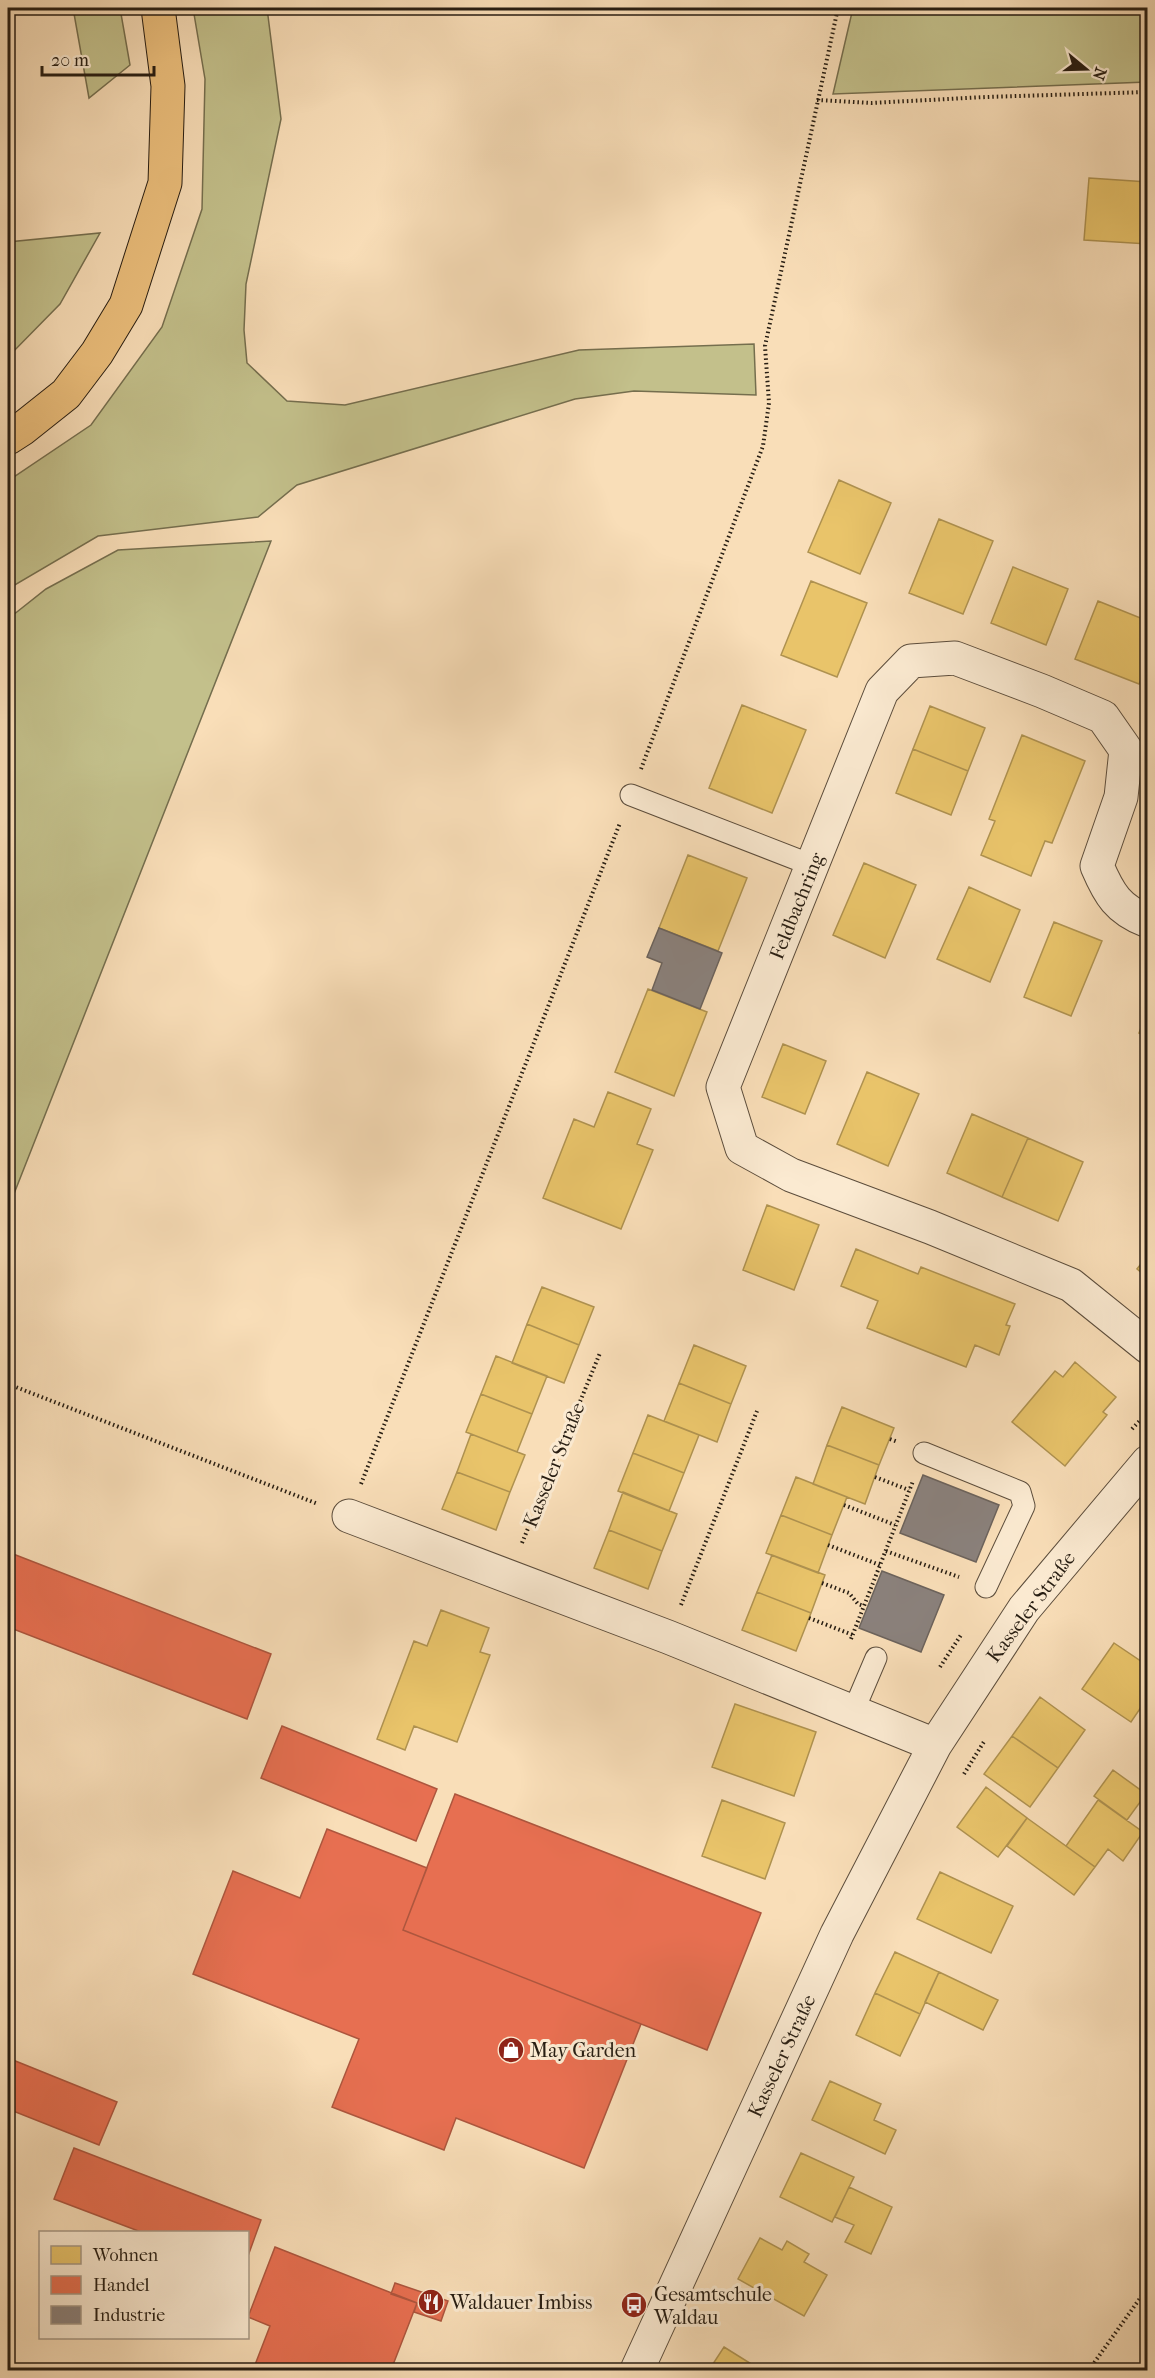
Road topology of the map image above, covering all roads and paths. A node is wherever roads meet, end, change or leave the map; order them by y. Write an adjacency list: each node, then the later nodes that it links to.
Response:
1 (158, 8): 4 (highway)
2 (1148, 92): 3 (path)
3 (817, 100)
4 (8, 438)
5 (631, 795): 6 (lane)
6 (813, 866): 7 (street, Feldbachring); 8 (street, Feldbachring)
7 (1148, 921)
8 (1148, 1347)
9 (600, 1353): 22 (path, Kasseler Straße)
10 (8, 1384): 18 (path)
11 (757, 1411): 28 (path)
12 (890, 1439): 13 (path)
13 (924, 1453): 16 (path); 24 (lane)
14 (1143, 1474): 33 (street, Kasseler Straße)
15 (875, 1477): 16 (path)
16 (909, 1490): 19 (path)
17 (844, 1505): 19 (path)
18 (349, 1515): 22 (street)
19 (895, 1526): 21 (path)
20 (828, 1545): 21 (path)
21 (880, 1565): 25 (path)
22 (508, 1577): 28 (street)
23 (822, 1583): 25 (path)
24 (986, 1587)
25 (864, 1606): 27 (path)
26 (809, 1618): 27 (path)
27 (853, 1635): 29 (path)
28 (668, 1637): 31 (street)
29 (848, 1646)
30 (876, 1658): 31 (lane)
31 (853, 1712): 33 (street)
32 (988, 1734): 34 (path)
33 (935, 1745): 36 (street, Kasseler Straße)
34 (958, 1783)
35 (1148, 2287): 37 (path)
36 (637, 2370)
37 (1089, 2370)

